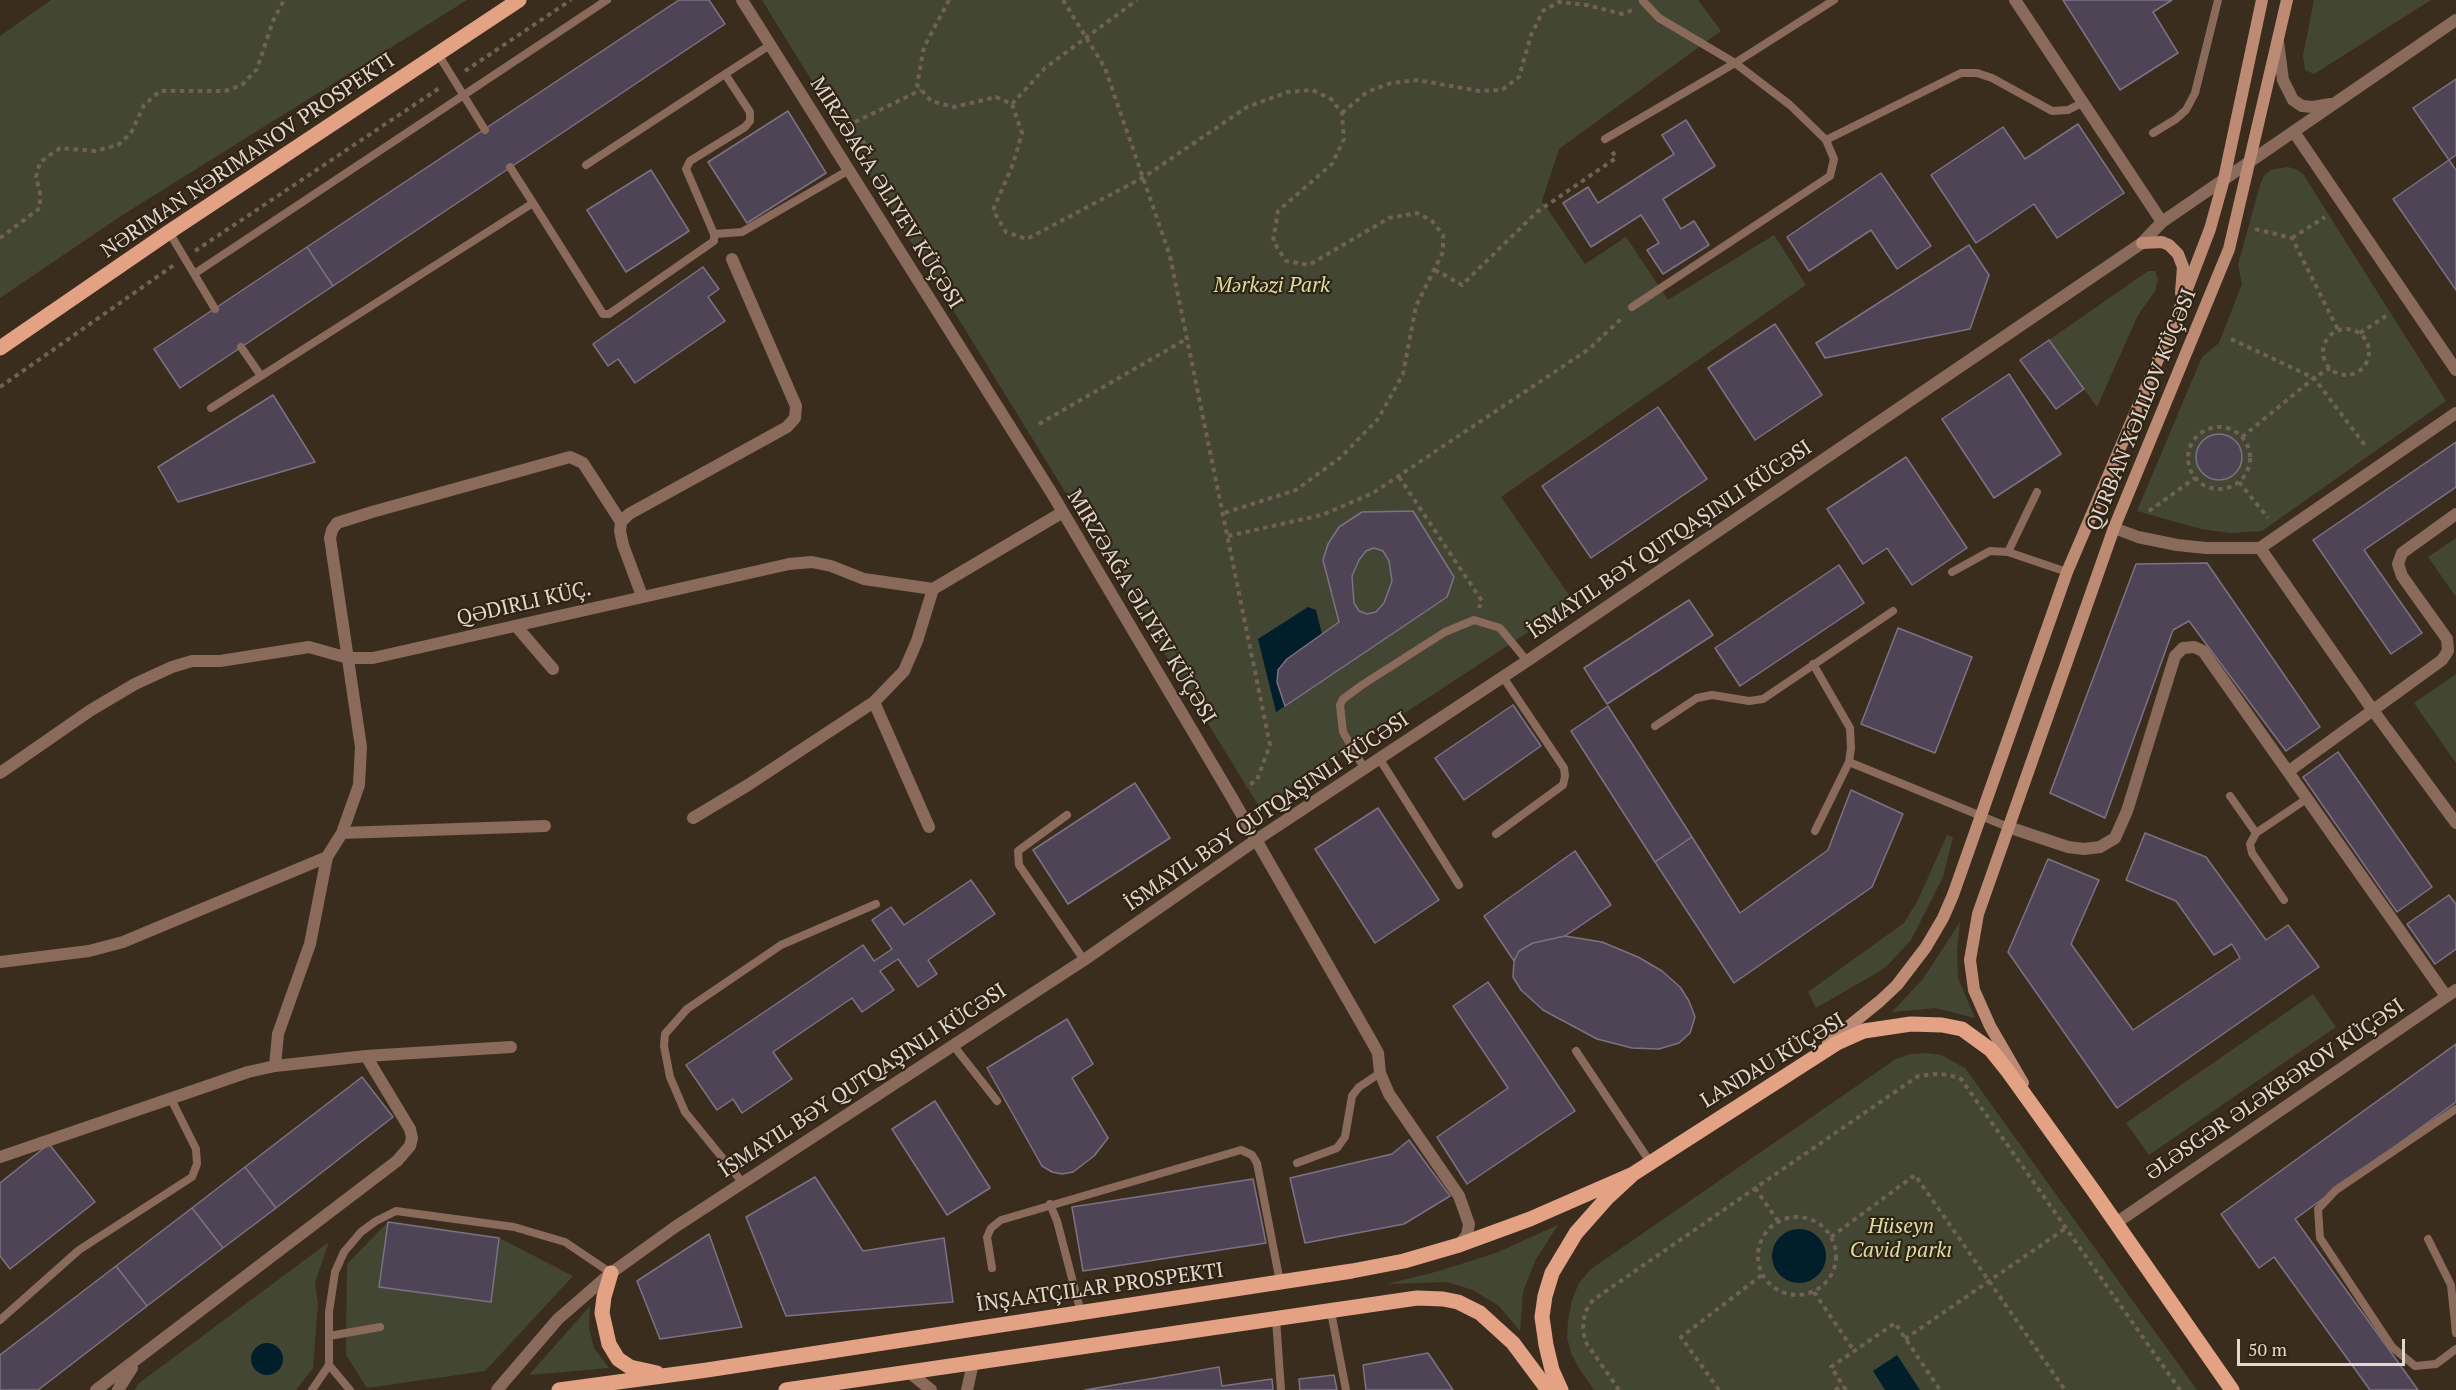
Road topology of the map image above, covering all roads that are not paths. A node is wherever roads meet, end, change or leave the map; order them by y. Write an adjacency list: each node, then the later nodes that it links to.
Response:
1 (519, 0): 13 (main road, NƏRIMAN NƏRIMANOV PROSPEKTI)
2 (607, 0): 16 (lane)
3 (742, 0): 12 (street, MIRZƏAĞA ƏLIYEV KÜÇƏSI)
4 (1834, 0): 14 (lane)
5 (2014, 0): 18 (street)
6 (2218, 0): 21 (lane)
7 (2262, 0): 28 (main road, QURBAN XƏLILOV KÜÇƏSI)
8 (2286, 0): 11 (main road, QURBAN XƏLILOV KÜÇƏSI)
9 (1643, 2): 14 (lane)
10 (2456, 20): 17 (street)
11 (2277, 39): 17 (street); 24 (main road, QURBAN XƏLILOV KÜÇƏSI)
12 (770, 45): 15 (lane); 27 (street, MIRZƏAĞA ƏLIYEV KÜÇƏSI)
13 (438, 54): 16 (lane); 31 (main road, NƏRIMAN NƏRIMANOV PROSPEKTI)
14 (1735, 63): 22 (lane); 23 (lane)
15 (725, 74): 25 (lane); 32 (lane)
16 (464, 96): 19 (lane); 35 (lane)
17 (2339, 100): 20 (street)
18 (2082, 104): 23 (lane); 30 (street)
19 (484, 129)
20 (2294, 132): 24 (street); 41 (street)
21 (2153, 133)
22 (1605, 139)
23 (1826, 140): 36 (lane)
24 (2251, 161): 28 (street); 49 (main road, QURBAN XƏLILOV KÜÇƏSI)
25 (586, 165)
26 (510, 167): 29 (lane)
27 (849, 170): 32 (lane); 46 (street, MIRZƏAĞA ƏLIYEV KÜÇƏSI)
28 (2224, 178): 30 (street); 38 (main road, QURBAN XƏLILOV KÜÇƏSI)
29 (533, 203): 32 (lane); 42 (lane)
30 (2162, 222): 33 (street)
31 (169, 232): 35 (lane); 40 (main road, NƏRIMAN NƏRIMANOV PROSPEKTI)
32 (714, 234)
33 (2142, 243): 38 (main road); 59 (street)
34 (732, 259): 48 (street)
35 (194, 274): 37 (lane)
36 (1632, 308)
37 (215, 309)
38 (2177, 315): 53 (main road, QURBAN XƏLILOV KÜÇƏSI)
39 (241, 347): 42 (lane)
40 (0, 348)
41 (2456, 370)
42 (261, 376): 43 (lane)
43 (211, 408)
44 (2456, 413): 50 (street)
45 (2037, 492): 51 (lane)
46 (1063, 512): 54 (street); 84 (street, MIRZƏAĞA ƏLIYEV KÜÇƏSI)
47 (2456, 514): 64 (street)
48 (621, 522): 55 (street); 58 (street)
49 (2114, 528): 50 (street); 79 (main road, QURBAN XƏLILOV KÜÇƏSI)
50 (2260, 549): 64 (street)
51 (2008, 552): 52 (lane); 53 (lane)
52 (1952, 572)
53 (2067, 572): 74 (main road, QURBAN XƏLILOV KÜÇƏSI)
54 (933, 589): 55 (street, QƏDIRLI KÜÇ.); 63 (street)
55 (642, 596): 57 (street, QƏDIRLI KÜÇ.)
56 (1893, 611): 60 (lane)
57 (516, 626): 58 (street, QƏDIRLI KÜÇ.); 61 (street)
58 (348, 658): 70 (street, QƏDIRLI KÜÇ.); 81 (street)
59 (1527, 661): 62 (street); 68 (lane)
60 (1813, 664): 65 (lane); 67 (lane)
61 (553, 669)
62 (1503, 677): 66 (street); 83 (lane)
63 (874, 702): 75 (street); 78 (street)
64 (2372, 709): 69 (street); 76 (street)
65 (1655, 726)
66 (1379, 758): 68 (street); 86 (lane)
67 (1849, 762): 74 (lane); 80 (lane)
68 (1364, 768): 84 (street)
69 (2289, 771): 72 (street); 79 (street)
70 (0, 773)
71 (2230, 795): 82 (lane)
72 (2308, 798): 82 (lane); 91 (street)
73 (1067, 815): 89 (lane)
74 (1981, 817): 79 (lane); 96 (main road, QURBAN XƏLILOV KÜÇƏSI)
75 (693, 818)
76 (2456, 823)
77 (545, 826): 81 (street)
78 (929, 827)
79 (2008, 827): 102 (main road, QURBAN XƏLILOV KÜÇƏSI)
80 (1815, 831)
81 (342, 833): 85 (street)
82 (2256, 833): 87 (lane)
83 (1496, 834)
84 (1256, 840): 89 (street); 98 (street, MIRZƏAĞA ƏLIYEV KÜÇƏSI)
85 (327, 857): 90 (street); 97 (street)
86 (1459, 885)
87 (2284, 900)
88 (876, 904): 107 (lane)
89 (1084, 960): 92 (street)
90 (0, 962)
91 (2451, 993): 109 (street, ƏLƏSGƏR ƏLƏKBƏROV KÜÇƏSI)
92 (953, 1045): 100 (lane); 107 (street)
93 (511, 1047): 95 (street)
94 (1576, 1051): 105 (lane)
95 (366, 1056): 97 (street); 123 (street)
96 (1802, 1064): 102 (main road, LANDAU KÜÇƏSI); 105 (main road, LANDAU KÜÇƏSI)
97 (275, 1066): 99 (street)
98 (1380, 1073): 104 (lane); 111 (street, MIRZƏAĞA ƏLIYEV KÜÇƏSI)
99 (171, 1099): 103 (street); 117 (lane)
100 (997, 1101)
101 (2456, 1109): 122 (lane)
102 (2057, 1141): 109 (main road, LANDAU KÜÇƏSI)
103 (0, 1157)
104 (1297, 1162)
105 (1650, 1162): 106 (main road, LANDAU KÜÇƏSI)
106 (1633, 1174): 111 (main road); 140 (main road, LANDAU KÜÇƏSI)
107 (742, 1182): 113 (street)
108 (1050, 1204): 112 (lane); 114 (lane); 116 (lane)
109 (2116, 1223): 141 (main road, LANDAU KÜÇƏSI)
110 (2427, 1239): 120 (lane)
111 (1459, 1245): 114 (main road)
112 (992, 1268)
113 (611, 1274): 121 (lane); 127 (main road); 132 (street)
114 (1280, 1282): 116 (main road)
115 (1331, 1312): 118 (main road); 138 (lane); 139 (main road)
116 (1081, 1313): 127 (main road)
117 (0, 1320)
118 (1276, 1320): 124 (main road); 137 (lane)
119 (380, 1327): 121 (lane)
120 (2456, 1333)
121 (329, 1336): 125 (lane)
122 (2456, 1349)
123 (142, 1355): 128 (street); 129 (street)
124 (973, 1363): 126 (main road); 136 (street)
125 (328, 1365): 130 (lane); 131 (lane)
126 (909, 1372): 134 (main road); 135 (street)
127 (668, 1375): 133 (main road)
128 (96, 1390)
129 (118, 1390)
130 (312, 1390)
131 (350, 1390)
132 (497, 1390)
133 (559, 1390)
134 (786, 1390)
135 (931, 1390)
136 (967, 1390)
137 (1281, 1390)
138 (1346, 1390)
139 (1548, 1390)
140 (1561, 1390)
141 (2232, 1390)

